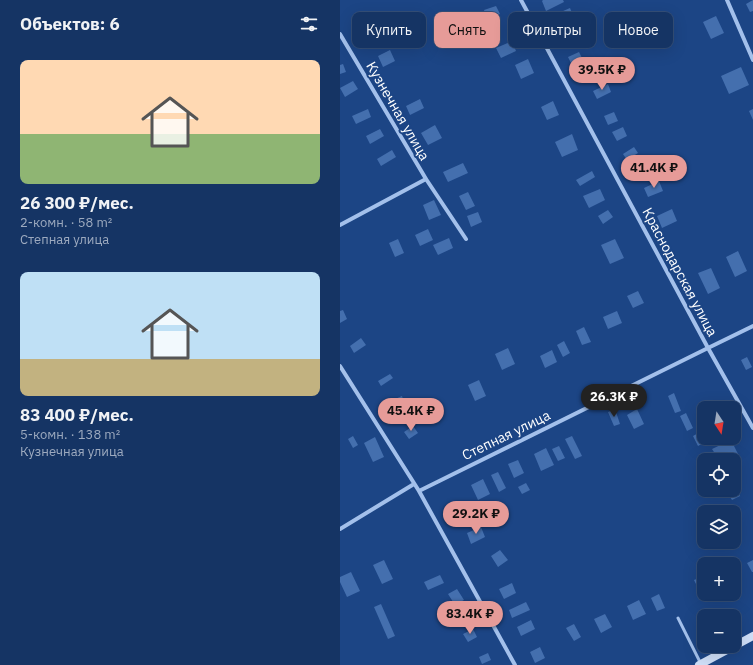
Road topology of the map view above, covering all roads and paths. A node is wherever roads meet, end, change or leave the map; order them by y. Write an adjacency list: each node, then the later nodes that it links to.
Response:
1 (521, 0): 9 (street, Краснодарская улица)
2 (727, 0): 4 (street)
3 (340, 34): 5 (street, Кузнечная улица)
4 (753, 60)
5 (426, 179): 6 (street, Кузнечная улица); 7 (street, Кузнечная улица)
6 (340, 225)
7 (466, 240)
8 (753, 326): 9 (street, Степная улица)
9 (708, 348): 11 (street, Краснодарская улица); 13 (street, Степная улица)
10 (340, 366): 12 (street)
11 (753, 428)
12 (414, 484): 13 (street); 14 (street)
13 (419, 491): 18 (street)
14 (340, 530)
15 (678, 618): 17 (lane)
16 (753, 636): 17 (main road)
17 (700, 664)
18 (515, 665)

